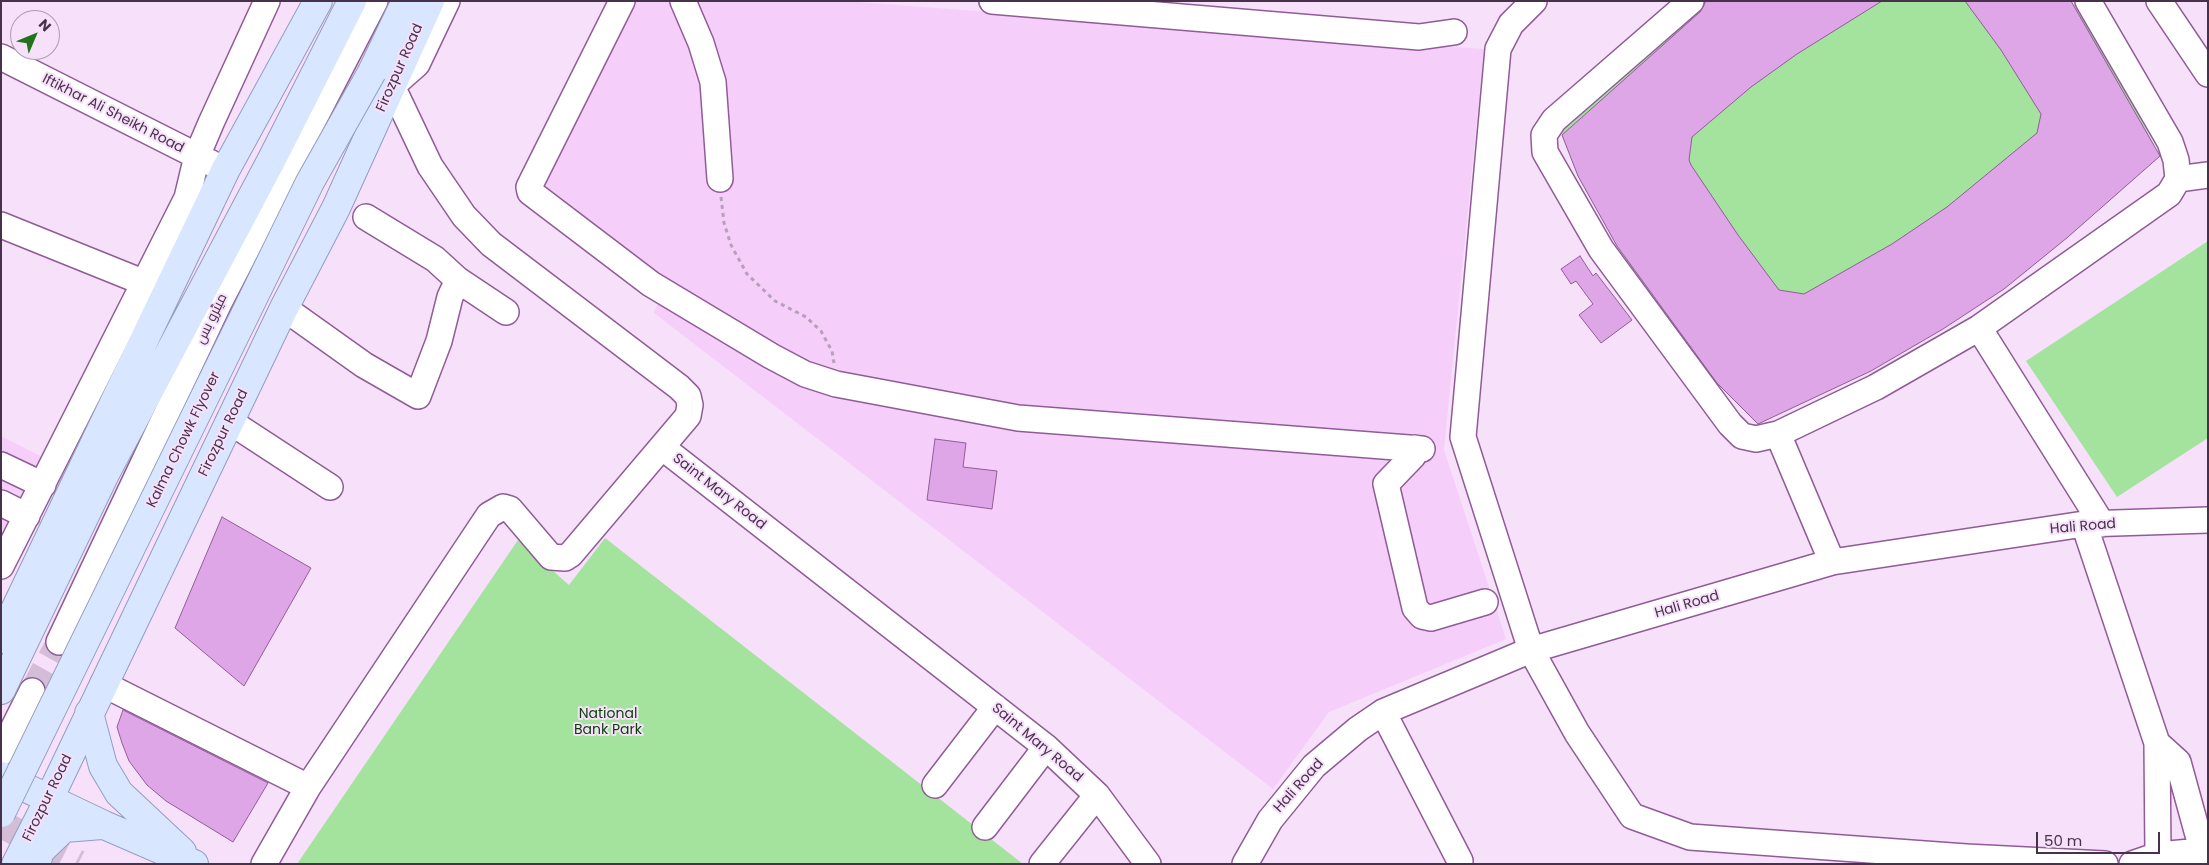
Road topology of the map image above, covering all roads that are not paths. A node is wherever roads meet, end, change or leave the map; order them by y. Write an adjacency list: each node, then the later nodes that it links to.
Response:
1 (267, 1): 19 (street)
2 (318, 1): 20 (main road)
3 (352, 1): 48 (main road)
4 (375, 1): 45 (street, میٹرو بس)
5 (406, 1): 18 (main road, Firozpur Road)
6 (430, 1): 18 (main road, Firozpur Road)
7 (446, 1): 18 (street)
8 (622, 1): 43 (street)
9 (684, 1): 22 (street)
10 (992, 1): 15 (street)
11 (1534, 1): 46 (street)
12 (1691, 1): 32 (street)
13 (2088, 1): 23 (street)
14 (2160, 1): 17 (street)
15 (1454, 32)
16 (1, 58): 19 (street, Iftikhar Ali Sheikh Road)
17 (2208, 74)
18 (382, 79): 28 (main road, Firozpur Road); 33 (street, Saint Mary Road); 62 (main road, Kalma Chowk Flyover, bridge)
19 (197, 156): 20 (street, Iftikhar Ali Sheikh Road); 27 (street)
20 (226, 170): 44 (main road)
21 (2208, 175): 23 (street)
22 (720, 179)
23 (2178, 179): 30 (street)
24 (366, 217): 26 (street)
25 (1, 225): 27 (street)
26 (458, 280): 28 (street); 29 (street)
27 (145, 283): 35 (street)
28 (284, 308): 31 (main road, Firozpur Road)
29 (506, 312)
30 (1979, 328): 32 (street); 40 (street)
31 (230, 421): 36 (street); 47 (main road, Firozpur Road)
32 (1778, 434): 41 (street)
33 (663, 448): 50 (street, Saint Mary Road); 58 (street)
34 (1, 464): 35 (street)
35 (43, 485): 38 (street)
36 (330, 487)
37 (1, 503): 38 (street)
38 (27, 516): 42 (street)
39 (2208, 520): 40 (street, Hali Road)
40 (2093, 524): 41 (street, Hali Road); 53 (street)
41 (1832, 562): 46 (street, Hali Road)
42 (1, 566)
43 (1485, 602)
44 (1, 639)
45 (59, 642)
46 (1531, 650): 51 (street, Hali Road); 77 (street)
47 (103, 684): 52 (main road, Firozpur Road); 58 (street)
48 (1, 690)
49 (32, 692): 55 (street)
50 (995, 707): 54 (street, Saint Mary Road); 57 (street)
51 (1383, 712): 68 (street); 76 (street, Hali Road)
52 (89, 713): 60 (main road, Firozpur Road); 72 (main road)
53 (2157, 742): 66 (street); 67 (street)
54 (1046, 748): 59 (street, Saint Mary Road); 64 (street)
55 (1, 753)
56 (1, 776): 60 (main road)
57 (935, 786)
58 (308, 787): 73 (street)
59 (1098, 795): 74 (street); 75 (street, Saint Mary Road)
60 (49, 799): 61 (main road); 63 (main road); 70 (main road, Firozpur Road)
61 (1, 805)
62 (1, 813)
63 (104, 825): 71 (main road); 72 (main road)
64 (985, 828)
65 (1, 854): 69 (main road)
66 (2158, 855): 67 (street); 78 (street)
67 (2203, 857)
68 (1460, 861)
69 (8, 864)
70 (16, 864)
71 (36, 864)
72 (194, 864)
73 (264, 864)
74 (1042, 864)
75 (1148, 864)
76 (1245, 864)
77 (2105, 864)
78 (2132, 864)

